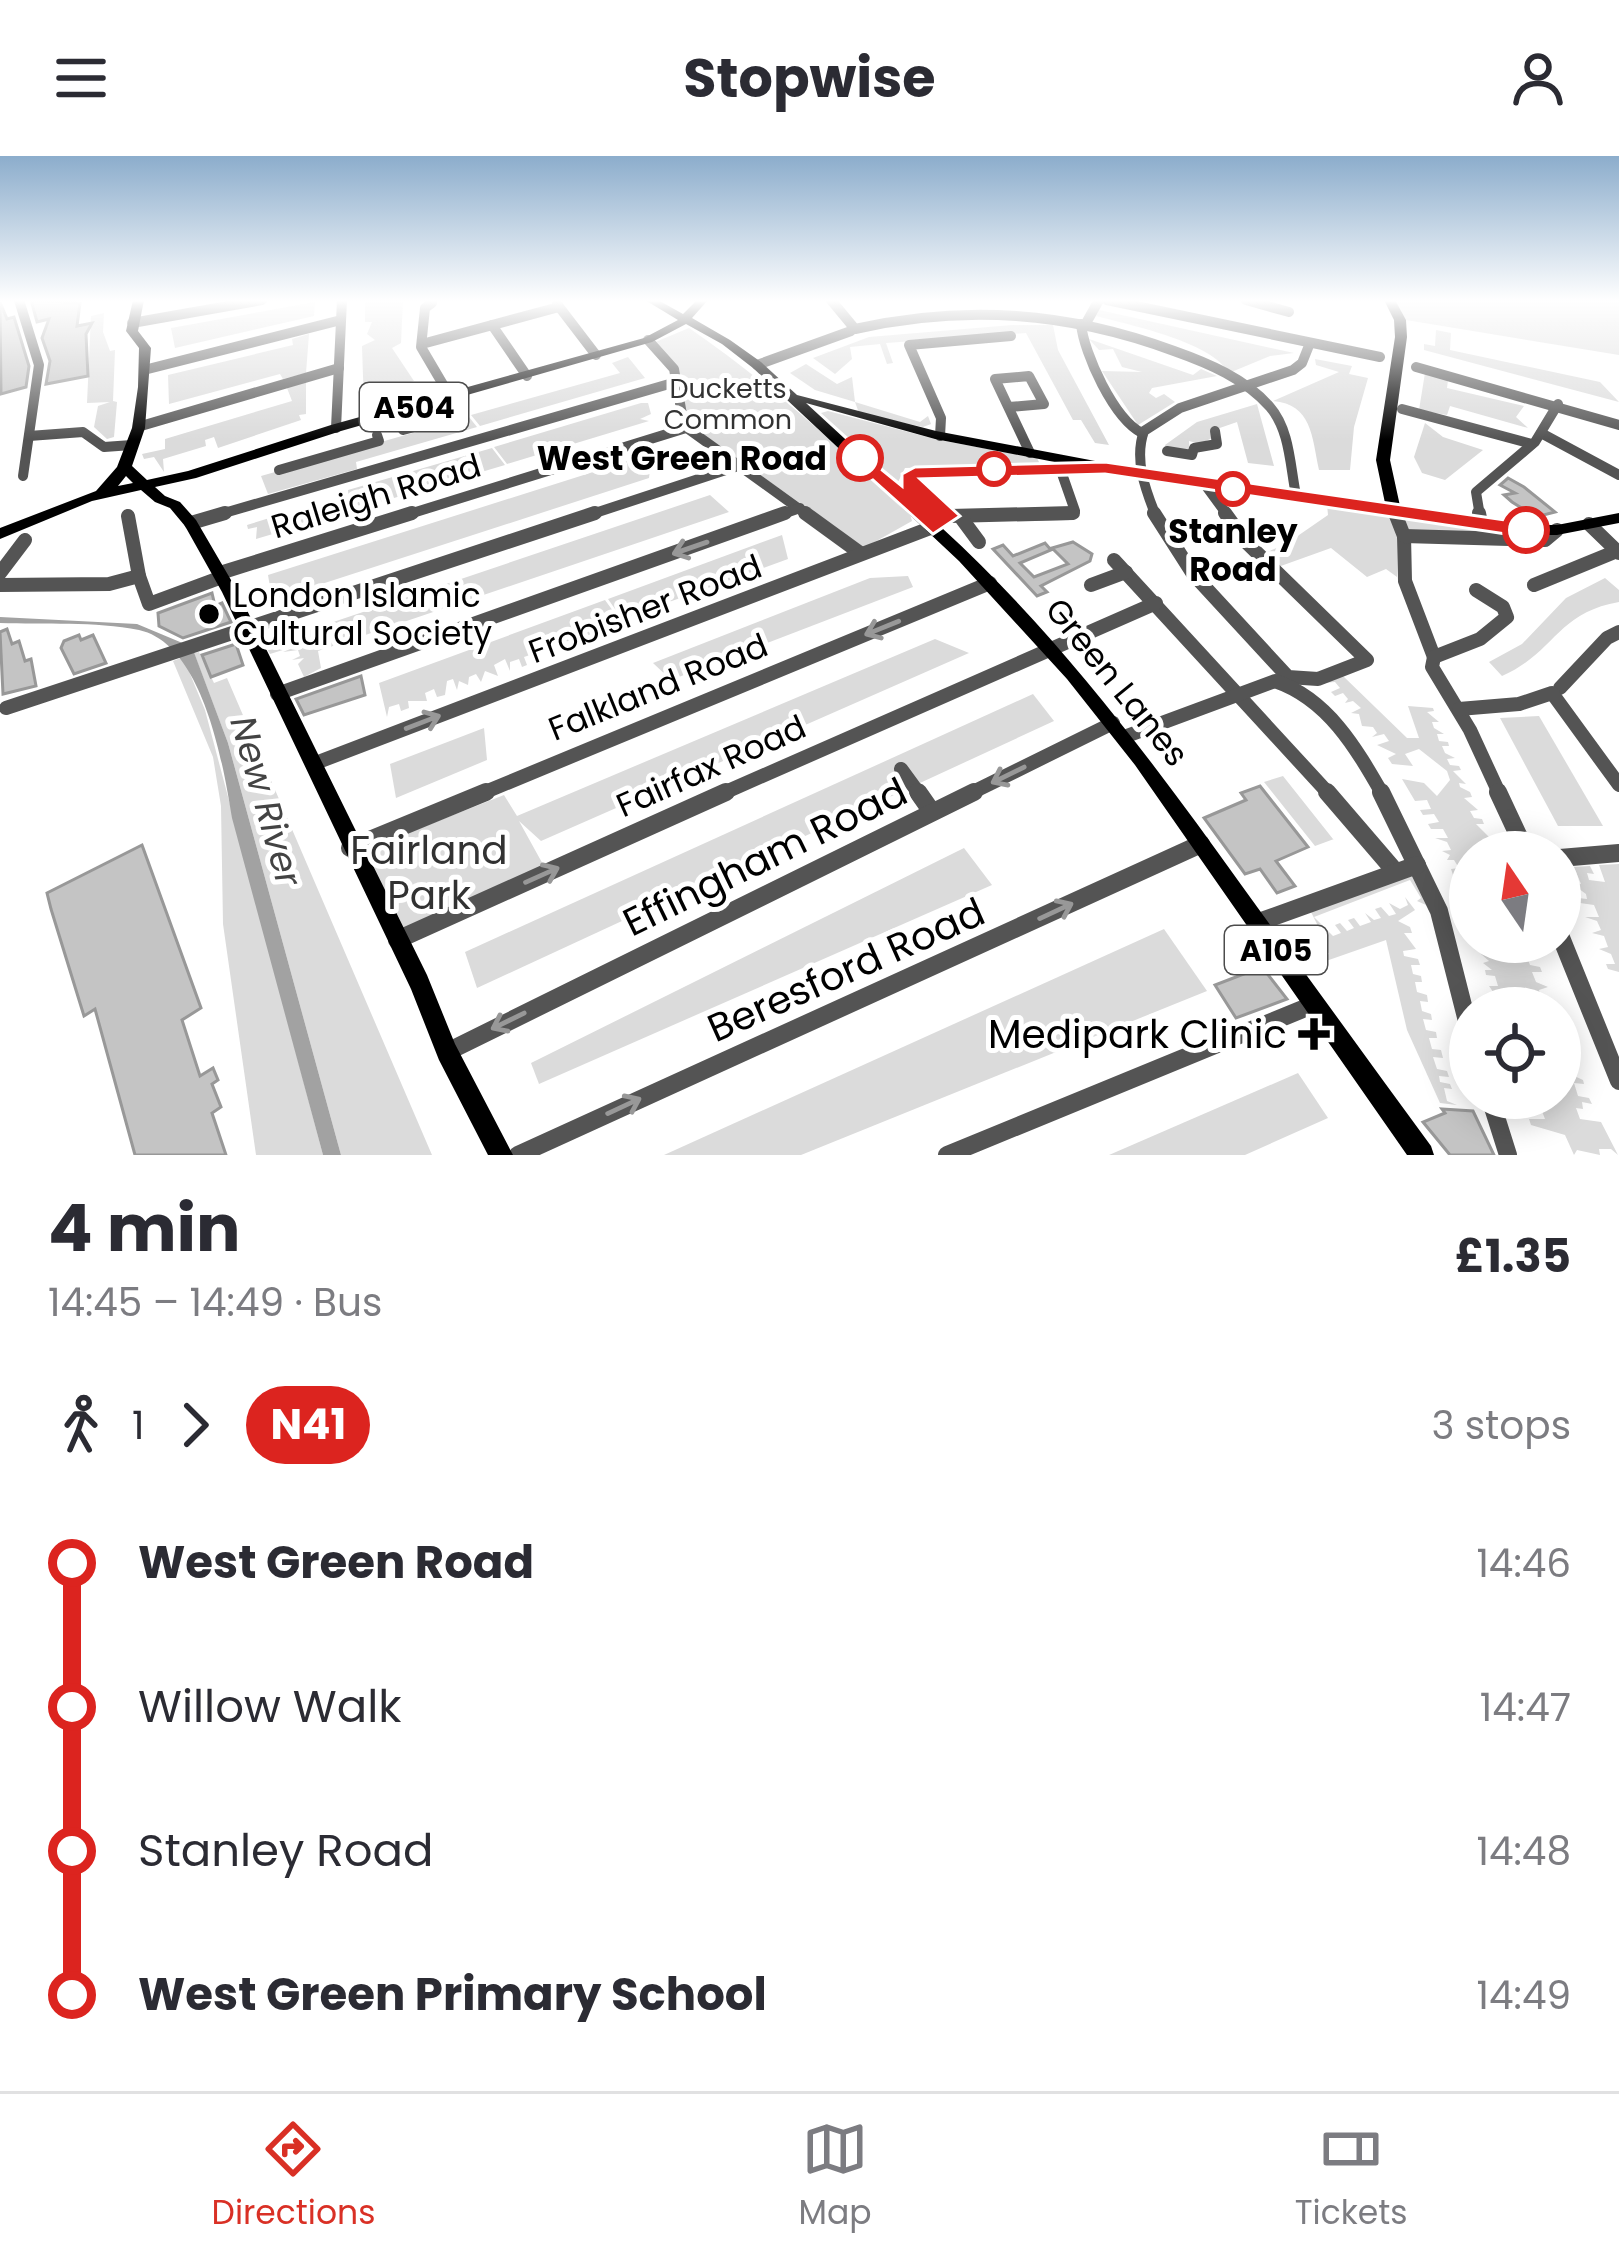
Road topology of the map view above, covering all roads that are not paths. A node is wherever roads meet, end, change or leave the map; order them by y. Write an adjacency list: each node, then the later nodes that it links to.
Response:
1 (33, 347): 44 (street)
2 (143, 347): 23 (main road)
3 (236, 347): 23 (street)
4 (340, 347): 22 (street)
5 (423, 347): 28 (street)
6 (507, 347): 24 (street)
7 (590, 347): 18 (street)
8 (622, 347): 18 (main road, A504)
9 (650, 347): 25 (street)
10 (729, 347): 20 (main road, Green Lanes / A105)
11 (807, 347): 20 (street)
12 (910, 347): 45 (street)
13 (1085, 347): 43 (street)
14 (1153, 347): 26 (street)
15 (1309, 347): 26 (street)
16 (1328, 347): 19 (street)
17 (1400, 347): 63 (main road)
18 (596, 355): 24 (main road, A504)
19 (1380, 357)
20 (757, 365): 27 (main road, Green Lanes / A105)
21 (1417, 367): 29 (street)
22 (339, 368): 38 (street); 39 (street)
23 (144, 370): 38 (main road)
24 (527, 376): 28 (main road, A504)
25 (676, 382): 40 (street); 67 (street)
26 (1246, 388): 43 (street); 59 (street)
27 (784, 389): 32 (main road); 33 (main road, Green Lanes / A105)
28 (451, 398): 34 (main road, A504)
29 (1558, 404): 37 (street); 46 (street)
30 (1009, 407): 30 (street); 48 (street)
31 (1402, 409): 46 (street)
32 (833, 410): 33 (main road); 45 (main road)
33 (811, 412): 70 (main road, Green Lanes / A105)
34 (425, 413): 35 (street); 36 (main road, A504); 41 (street)
35 (460, 415)
36 (373, 425): 39 (main road, A504); 52 (street)
37 (1619, 425)
38 (141, 427): 49 (main road)
39 (336, 428): 56 (main road, A504)
40 (686, 428): 51 (street); 81 (street, Raleigh Road)
41 (403, 430)
42 (1215, 431): 47 (street)
43 (1142, 433): 47 (street)
44 (29, 436): 49 (street); 55 (street)
45 (940, 436): 48 (main road)
46 (1537, 439): 54 (street); 68 (street)
47 (1154, 450): 53 (street)
48 (1030, 453): 50 (main road)
49 (128, 455): 58 (main road); 60 (main road)
50 (1060, 463): 53 (main road); 61 (main road); 65 (street)
51 (738, 466): 62 (street); 89 (street)
52 (279, 470)
53 (1139, 475): 57 (main road); 93 (street)
54 (1619, 475)
55 (23, 476)
56 (187, 478): 58 (main road); 58 (main road, A504)
57 (1206, 486): 59 (main road); 93 (street, Effingham Road)
58 (160, 491): 60 (main road, A504); 60 (main road, A504); 67 (main road)
59 (1296, 495): 63 (main road)
60 (86, 500): 72 (main road)
61 (936, 503): 65 (main road); 70 (main road)
62 (800, 508): 77 (street); 95 (street, one-way to 95)
63 (1393, 508): 68 (main road); 73 (street)
64 (128, 516): 82 (street)
65 (956, 518): 70 (main road); 75 (street)
66 (1619, 518): 69 (main road)
67 (191, 523): 81 (main road)
68 (1481, 524): 71 (main road)
69 (1589, 524): 71 (main road); 76 (street)
70 (923, 525): 77 (street, Frobisher Road); 83 (main road, Green Lanes / A105)
71 (1558, 530): 73 (street)
72 (0, 534)
73 (1404, 536): 92 (street)
74 (25, 540): 80 (street)
75 (979, 542)
76 (1618, 552): 86 (street)
77 (860, 554): 100 (street, Frobisher Road, one-way to 77)
78 (1114, 560): 79 (street)
79 (1126, 572): 85 (street); 88 (street)
80 (0, 573)
81 (221, 575): 82 (street, Raleigh Road); 89 (main road)
82 (139, 576): 84 (street)
83 (990, 583): 91 (main road, Green Lanes / A105); 106 (street, Falkland Road, one-way to 106)
84 (0, 585)
85 (1090, 585)
86 (1534, 585)
87 (1476, 590): 92 (street)
88 (1156, 603): 91 (street, Fairfax Road); 96 (street)
89 (248, 628): 95 (main road); 97 (street)
90 (1619, 632): 94 (street)
91 (1048, 646): 99 (main road, Green Lanes / A105); 112 (street, Fairfax Road, one-way to 91)
92 (1435, 657): 98 (street)
93 (1297, 680): 96 (street, Effingham Road); 109 (street)
94 (1556, 691): 98 (street); 102 (street)
95 (277, 694): 100 (main road)
96 (1239, 694): 99 (street, Effingham Road); 110 (street)
97 (6, 708)
98 (1459, 709): 104 (street)
99 (1119, 730): 103 (street, Effingham Road, one-way to 103); 105 (main road, Green Lanes / A105)
100 (314, 764): 106 (main road)
101 (901, 769): 103 (street)
102 (1619, 785)
103 (932, 812): 116 (street, Effingham Road, one-way to 116)
104 (1516, 831)
105 (1202, 844): 111 (main road, Green Lanes / A105); 121 (street, Beresford Road, one-way to 105)
106 (350, 848): 112 (main road)
107 (1619, 853): 108 (street)
108 (1581, 856)
109 (1417, 865): 110 (street); 114 (street)
110 (1394, 870): 111 (street)
111 (1256, 923): 115 (main road, Green Lanes / A105)
112 (397, 940): 116 (main road)
113 (1571, 963): 117 (street)
114 (1457, 987)
115 (1315, 1004): 119 (main road, Green Lanes / A105); 122 (street)
116 (447, 1052): 120 (main road)
117 (1619, 1081)
118 (1497, 1119): 123 (street)
119 (1412, 1152)
120 (501, 1155)
121 (518, 1155)
122 (947, 1155)
123 (1508, 1155)

